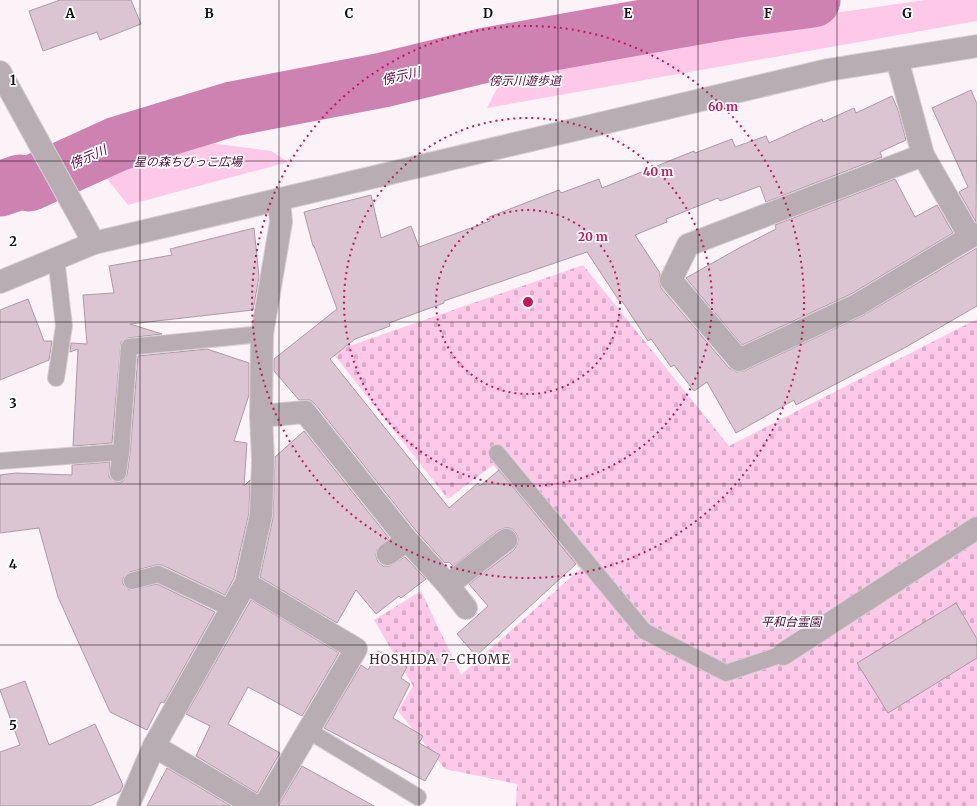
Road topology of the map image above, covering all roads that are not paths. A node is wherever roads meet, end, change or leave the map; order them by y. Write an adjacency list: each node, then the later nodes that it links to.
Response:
1 (977, 46): 2 (street)
2 (897, 59): 4 (street); 5 (street)
3 (0, 72): 7 (street)
4 (924, 155): 6 (street); 6 (street)
5 (279, 199): 7 (street); 10 (street)
6 (973, 235)
7 (94, 242): 8 (street)
8 (56, 258): 9 (street); 11 (lane)
9 (0, 282)
10 (262, 334): 12 (street); 13 (lane)
11 (56, 378)
12 (261, 416): 18 (street); 22 (street)
13 (121, 452): 15 (lane); 16 (lane)
14 (497, 454): 26 (lane)
15 (0, 461)
16 (118, 473)
17 (977, 528): 26 (street)
18 (407, 540): 20 (street); 23 (street)
19 (506, 540): 23 (street)
20 (388, 554)
21 (132, 581): 24 (lane)
22 (246, 583): 24 (street); 27 (street)
23 (448, 585): 25 (street)
24 (230, 608): 28 (street)
25 (466, 608)
26 (783, 654)
27 (309, 731): 29 (lane); 32 (street)
28 (154, 746): 30 (street); 31 (street)
29 (418, 797)
30 (128, 806)
31 (255, 806)
32 (264, 806)

